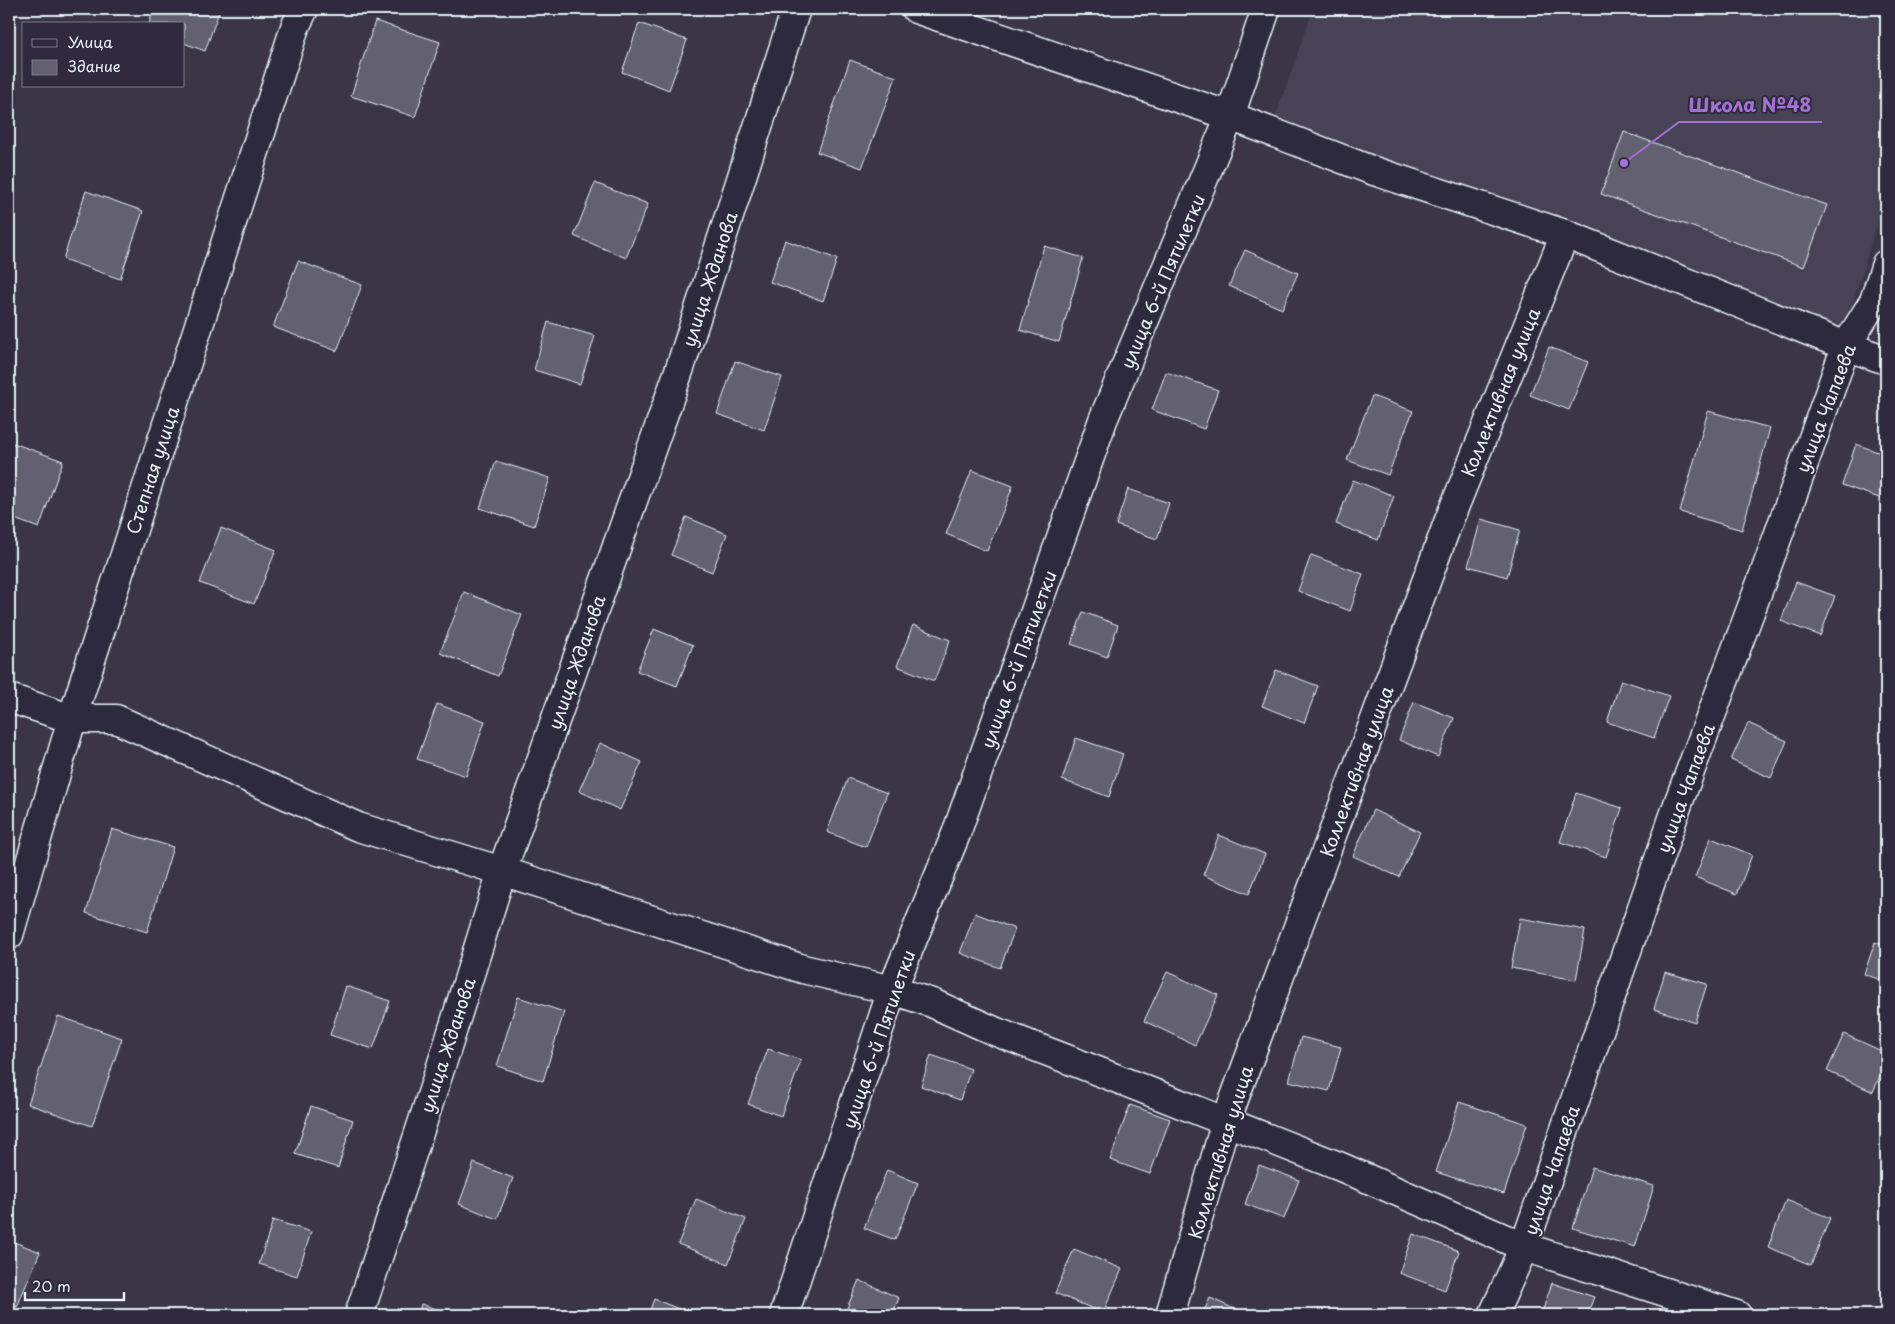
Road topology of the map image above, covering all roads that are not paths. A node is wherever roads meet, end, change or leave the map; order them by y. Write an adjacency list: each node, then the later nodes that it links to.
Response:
1 (304, 9): 11 (street, Степная улица)
2 (796, 9): 12 (street, улица Жданова)
3 (916, 9): 5 (street)
4 (1266, 9): 5 (street, улица 6-й Пятилетки)
5 (1230, 116): 6 (street); 14 (street, улица 6-й Пятилетки)
6 (1565, 234): 8 (street); 15 (street, Коллективная улица)
7 (1886, 264): 8 (street, улица Чапаева)
8 (1846, 346): 9 (street); 16 (street, улица Чапаева)
9 (1886, 360)
10 (9, 698): 11 (street)
11 (72, 719): 12 (street); 13 (street, Степная улица)
12 (502, 871): 14 (street); 17 (street, улица Жданова)
13 (9, 935)
14 (892, 990): 15 (street); 18 (street, улица 6-й Пятилетки)
15 (1226, 1121): 16 (street); 19 (street, Коллективная улица)
16 (1524, 1247): 20 (street, улица Чапаева); 21 (street)
17 (359, 1315)
18 (784, 1315)
19 (1170, 1315)
20 (1493, 1315)
21 (1737, 1315)

